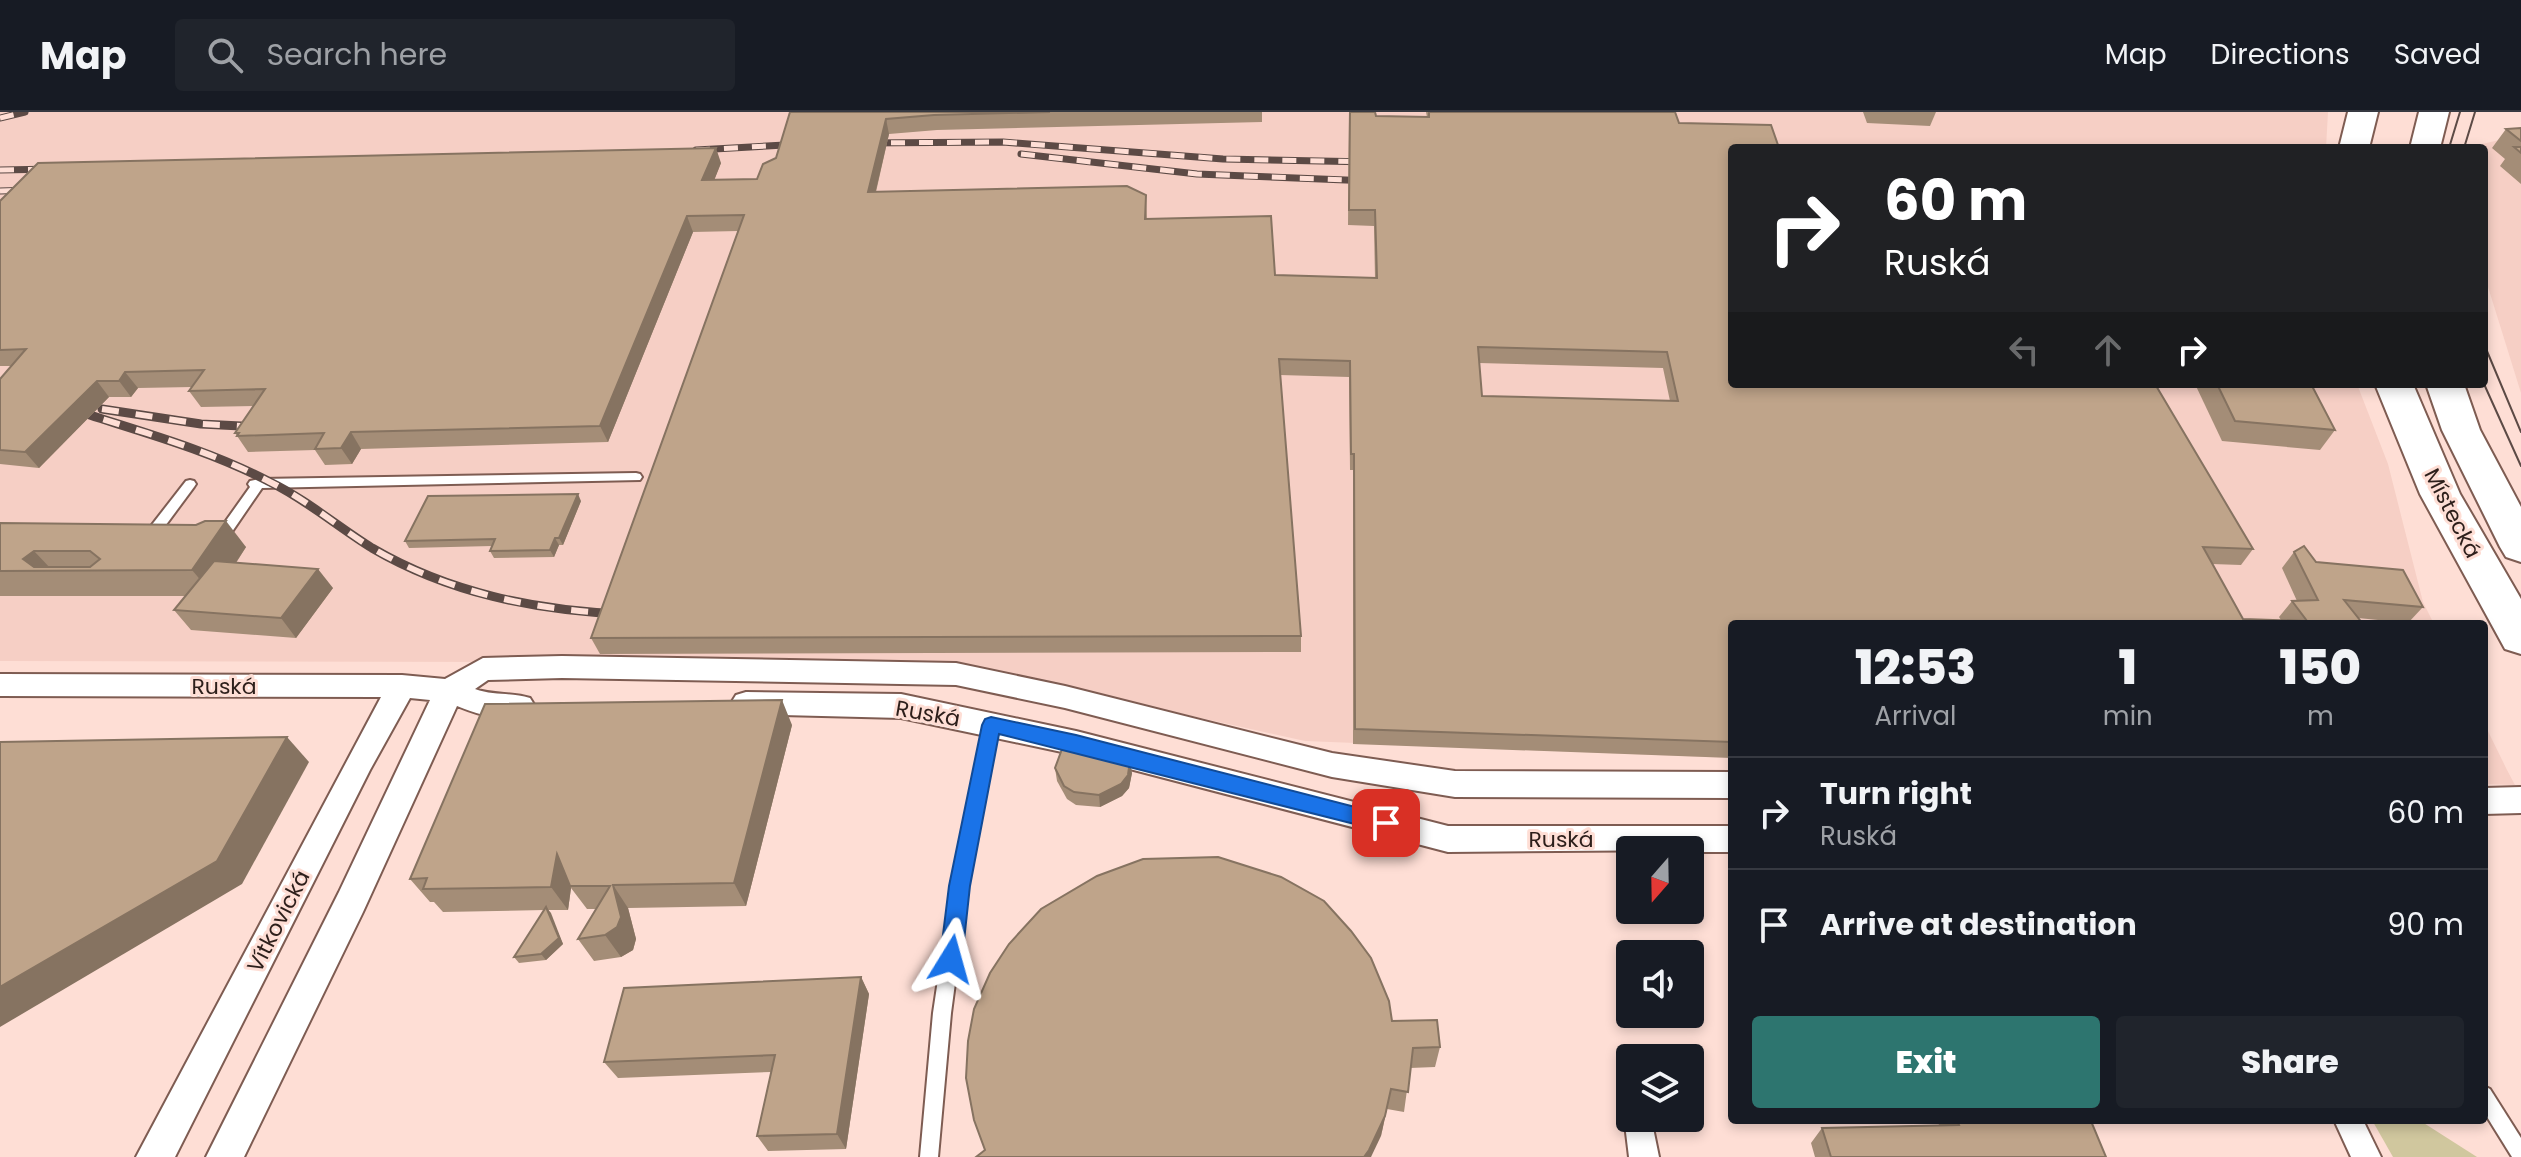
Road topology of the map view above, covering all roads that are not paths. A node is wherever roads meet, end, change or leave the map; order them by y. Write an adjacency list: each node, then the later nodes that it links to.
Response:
1 (2349, 112): 5 (highway)
2 (2363, 112): 6 (highway)
3 (2413, 112): 7 (highway)
4 (2434, 112): 8 (highway)
5 (2353, 144)
6 (2355, 144)
7 (2409, 144)
8 (2426, 144)
9 (2396, 388): 16 (highway, Místecká)
10 (2446, 388): 15 (highway, Místecká)
11 (636, 477): 14 (lane)
12 (190, 484): 13 (lane)
13 (146, 542)
14 (203, 542)
15 (2521, 547)
16 (2521, 637)
17 (0, 685): 18 (street, Ruská)
18 (402, 686): 19 (street, Ruská); 31 (street, Vítkovická)
19 (449, 691): 21 (street, Ruská); 23 (street, Ruská); 32 (street)
20 (721, 703): 22 (street, Ruská)
21 (553, 705)
22 (991, 725): 26 (street, Ruská); 33 (lane)
23 (1728, 785)
24 (2521, 800): 25 (street)
25 (2488, 801)
26 (1728, 839)
27 (2488, 1101): 30 (lane)
28 (2350, 1124): 35 (street)
29 (1640, 1132): 34 (street)
30 (2521, 1155)
31 (155, 1157)
32 (225, 1157)
33 (929, 1157)
34 (1644, 1157)
35 (2366, 1157)

